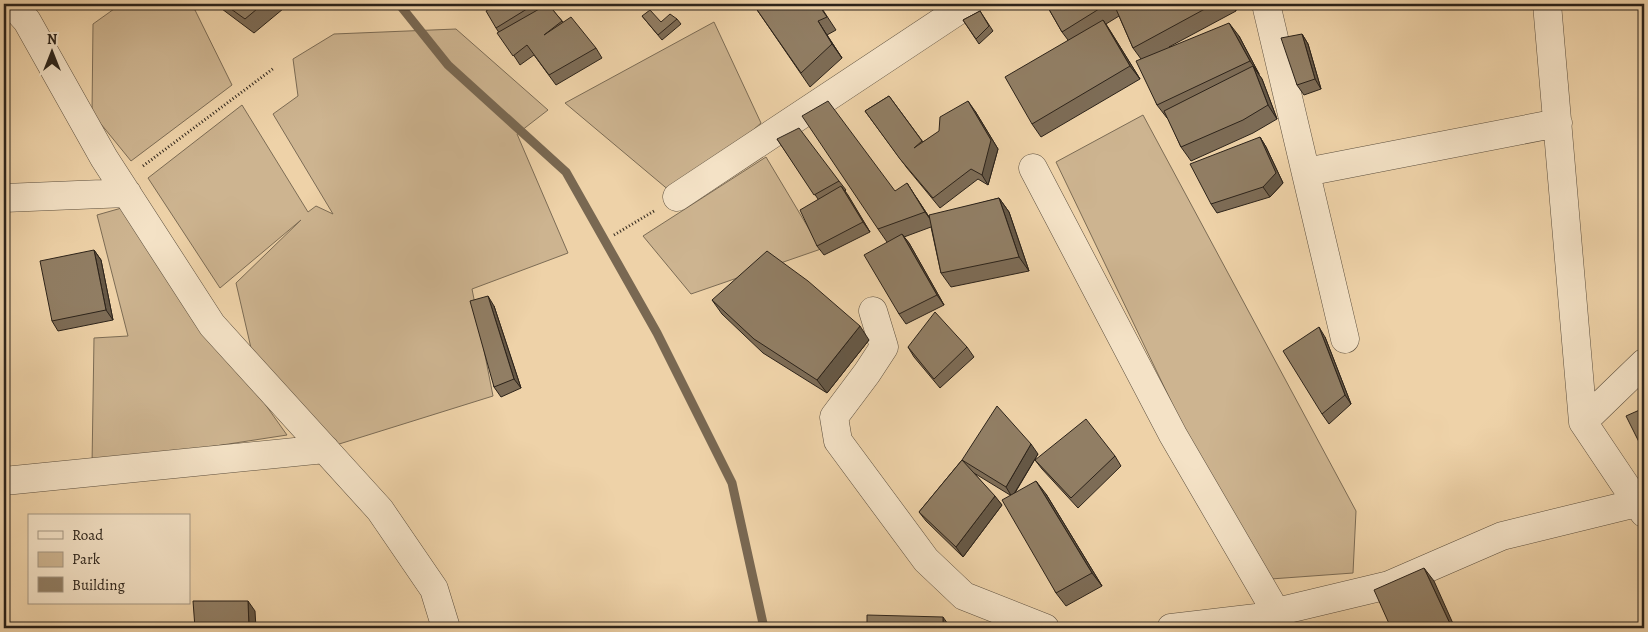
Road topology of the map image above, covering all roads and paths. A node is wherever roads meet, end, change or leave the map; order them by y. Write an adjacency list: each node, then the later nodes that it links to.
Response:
1 (12, 4): 9 (street)
2 (968, 4): 10 (street)
3 (1266, 4): 8 (street)
4 (1547, 4): 6 (street)
5 (274, 68): 9 (path)
6 (1558, 123): 8 (street); 16 (street)
7 (1033, 168): 20 (street)
8 (1306, 172): 14 (street)
9 (124, 188): 11 (street); 17 (street)
10 (677, 197): 12 (path)
11 (4, 198)
12 (614, 235)
13 (873, 311): 22 (street)
14 (1345, 339)
15 (1644, 363): 16 (street)
16 (1583, 422): 19 (street)
17 (325, 449): 18 (street); 21 (street)
18 (4, 481)
19 (1641, 508): 20 (street)
20 (1270, 619): 23 (street)
21 (446, 628)
22 (1045, 628)
23 (1171, 628)

